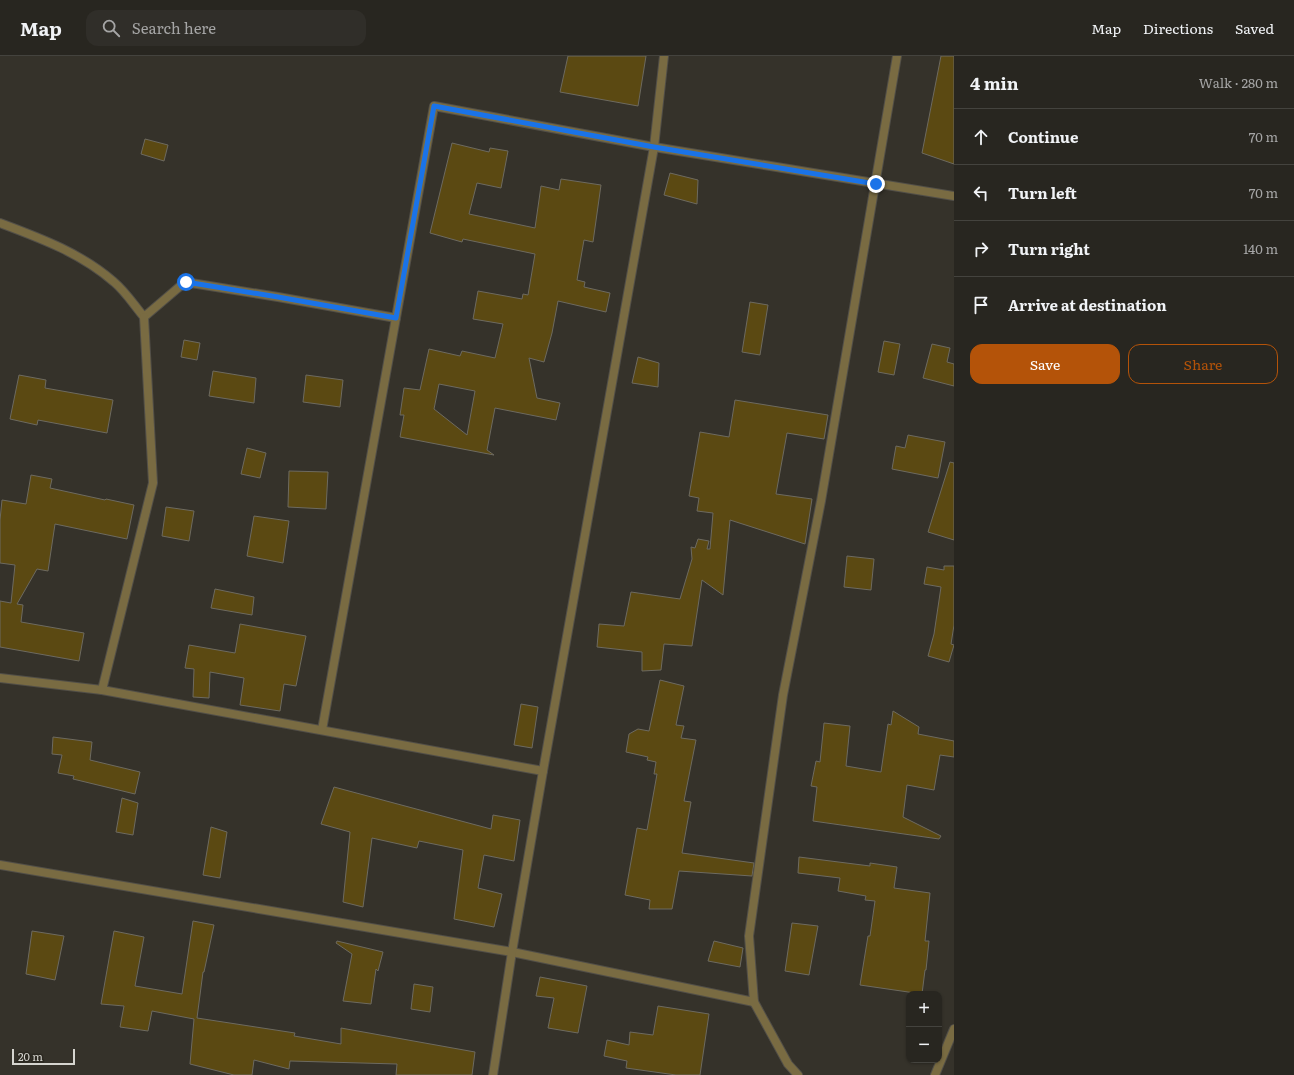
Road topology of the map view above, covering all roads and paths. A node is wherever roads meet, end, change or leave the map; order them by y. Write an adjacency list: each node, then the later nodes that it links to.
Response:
1 (664, 56): 3 (street)
2 (897, 56): 4 (street)
3 (654, 147): 4 (street); 8 (street); 12 (street)
4 (876, 184): 5 (street); 15 (street)
5 (954, 196)
6 (0, 223): 7 (street)
7 (144, 317): 8 (street); 10 (street)
8 (396, 318): 11 (street)
9 (0, 678): 10 (street)
10 (102, 690): 11 (street)
11 (322, 730): 12 (street)
12 (543, 771): 14 (street)
13 (0, 865): 14 (street)
14 (512, 952): 15 (street); 17 (street)
15 (754, 1002): 18 (street)
16 (954, 1028): 19 (street)
17 (493, 1075)
18 (798, 1075)
19 (935, 1075)

